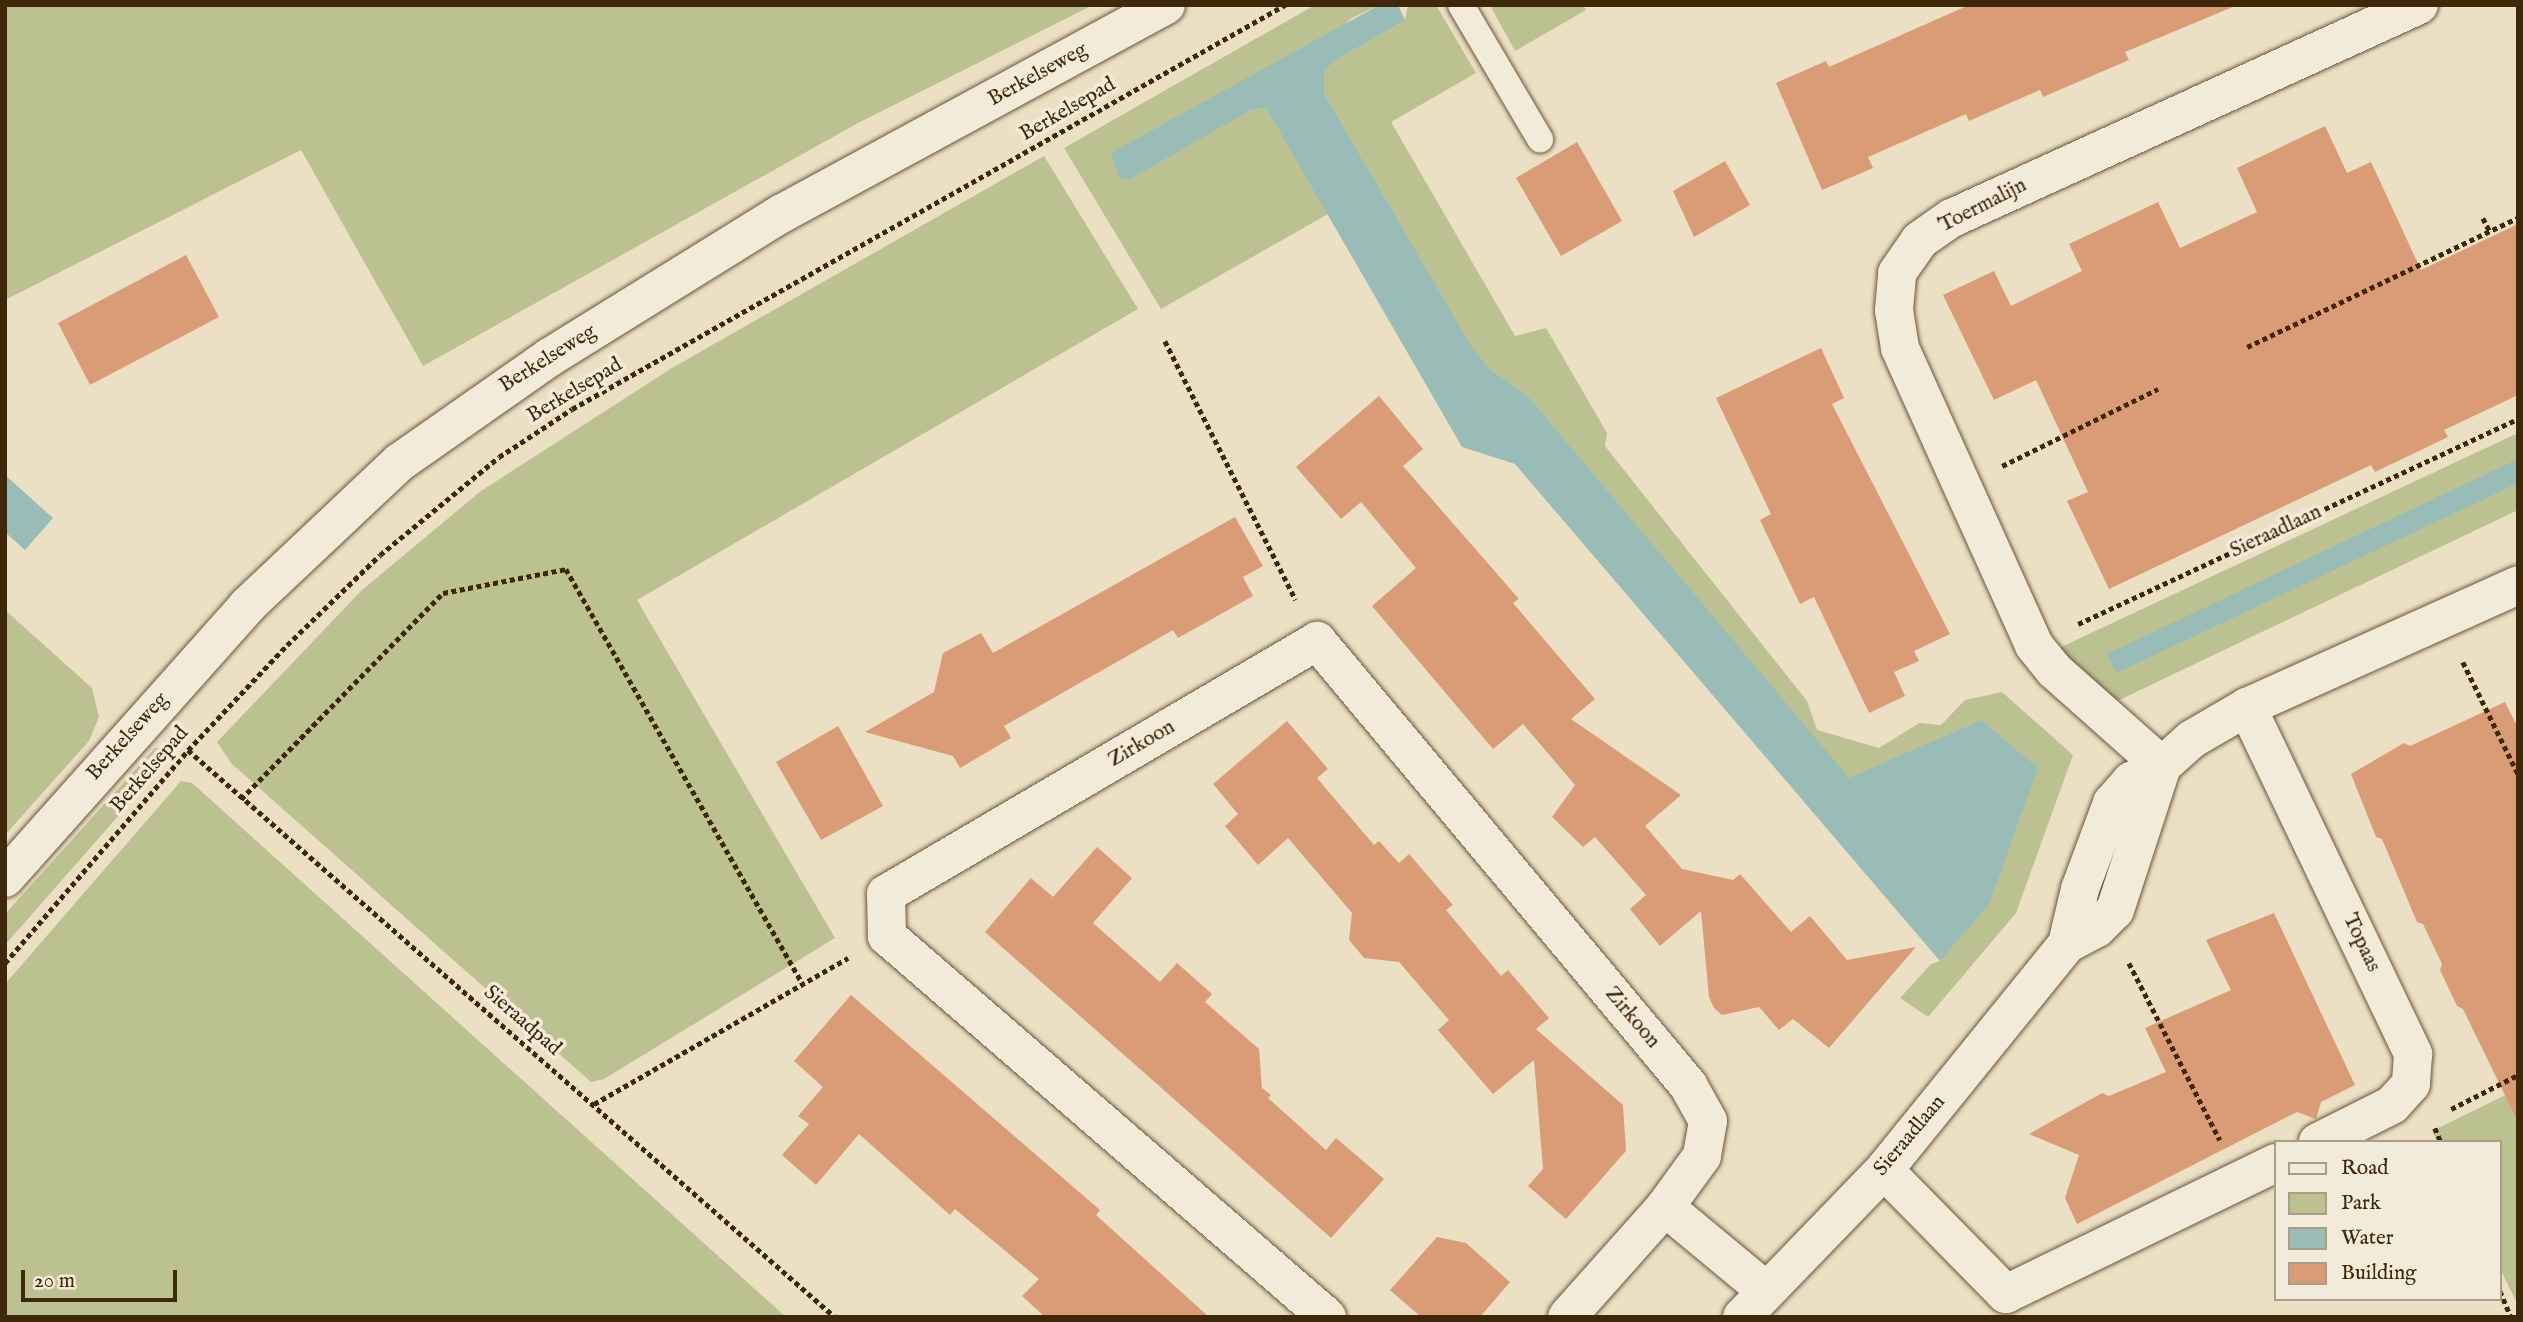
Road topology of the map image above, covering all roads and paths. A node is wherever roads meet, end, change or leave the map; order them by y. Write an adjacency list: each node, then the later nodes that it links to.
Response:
1 (1166, 5): 23 (street, Berkelseweg)
2 (1285, 5): 19 (path, Berkelsepad)
3 (1461, 5): 5 (lane)
4 (2419, 5): 13 (street, Toermalijn)
5 (1540, 139)
6 (2483, 218): 8 (path)
7 (2518, 218): 8 (path)
8 (2490, 232): 10 (path)
9 (1165, 341): 16 (path)
10 (2247, 347)
11 (2158, 389): 13 (path)
12 (2518, 419): 17 (path, Sieraadlaan)
13 (1962, 485): 17 (street, Toermalijn)
14 (2518, 585): 15 (street, Sieraadlaan)
15 (2444, 621): 18 (street, Sieraadlaan); 21 (path)
16 (1317, 641): 25 (street, Zirkoon); 36 (street, Zirkoon)
17 (2034, 645): 20 (street, Toermalijn)
18 (2247, 707): 20 (street, Sieraadlaan); 32 (street, Topaas)
19 (188, 750): 22 (path, Sieraadpad); 26 (path, Berkelsepad)
20 (2162, 766): 34 (street, Sieraadlaan)
21 (2518, 774)
22 (241, 799): 28 (path); 30 (path, Sieraadpad)
23 (18, 857): 24 (street, Berkelseweg)
24 (5, 878)
25 (887, 936): 28 (path); 40 (street)
26 (5, 962)
27 (2129, 963): 35 (path)
28 (803, 984): 30 (path)
29 (2518, 1075): 31 (path)
30 (594, 1104): 39 (path, Sieraadpad)
31 (2444, 1112)
32 (2322, 1140)
33 (2274, 1164): 35 (street)
34 (1884, 1170): 35 (street); 38 (street, Sieraadlaan)
35 (2241, 1181)
36 (1665, 1207): 38 (street); 41 (street, Zirkoon)
37 (2502, 1296): 42 (path)
38 (1753, 1303)
39 (835, 1317)
40 (1327, 1317)
41 (1567, 1317)
42 (2511, 1317)

